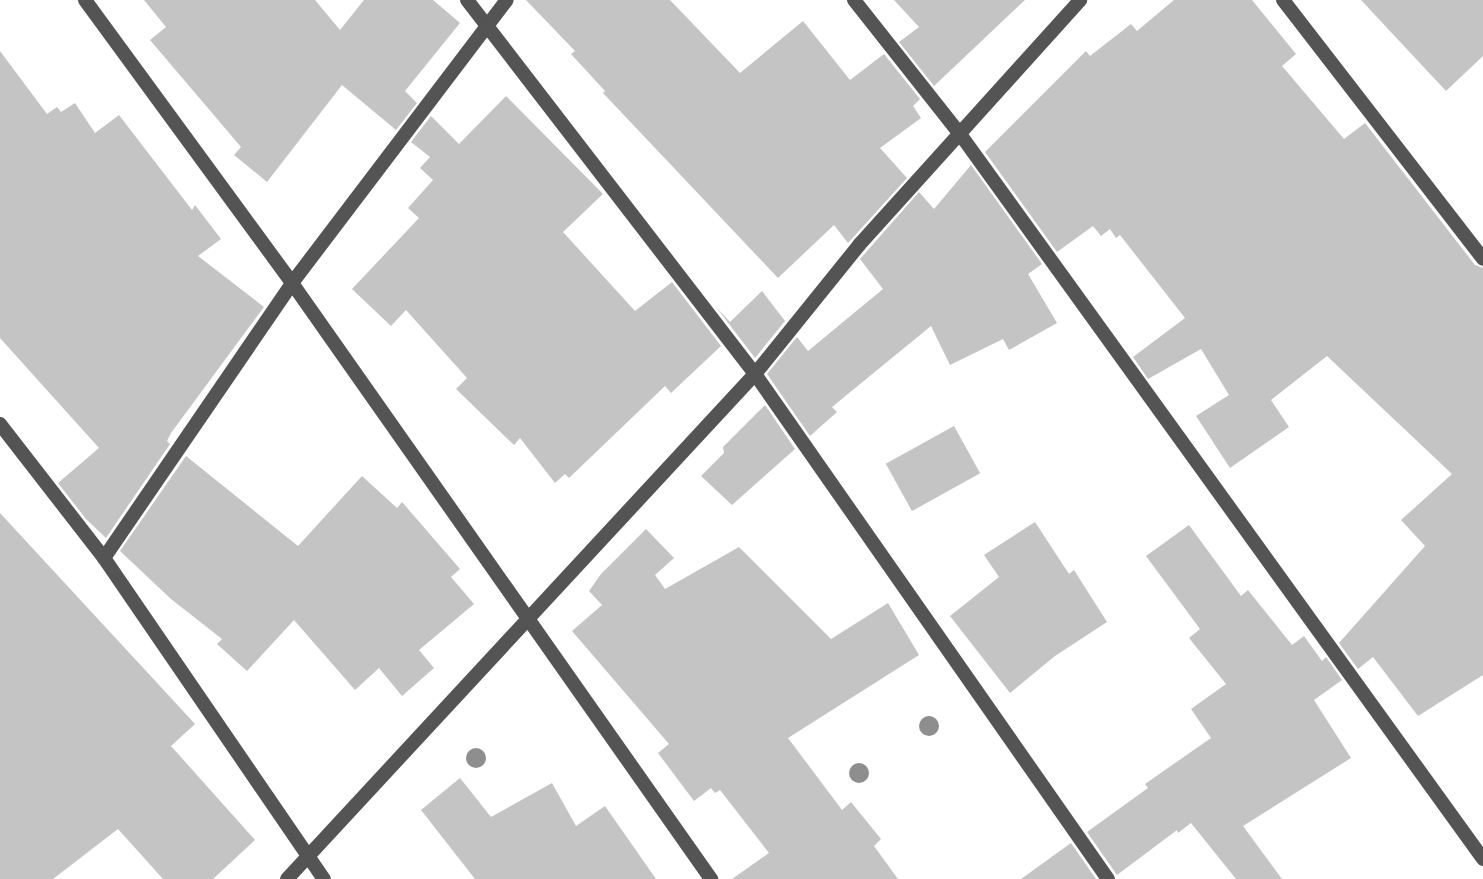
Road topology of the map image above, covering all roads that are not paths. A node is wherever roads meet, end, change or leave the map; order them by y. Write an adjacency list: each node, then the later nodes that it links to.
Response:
1 (85, 0): 10 (street)
2 (467, 0): 7 (street)
3 (507, 0): 7 (street)
4 (854, 0): 8 (street)
5 (1080, 0): 8 (street)
6 (1283, 0): 9 (street)
7 (487, 27): 10 (street); 11 (street)
8 (960, 134): 11 (street); 16 (street)
9 (1483, 259)
10 (292, 283): 13 (street); 14 (street)
11 (755, 373): 14 (street); 20 (street)
12 (0, 424): 13 (street)
13 (104, 558): 15 (street)
14 (527, 621): 15 (street); 19 (street)
15 (308, 856): 17 (street); 18 (street)
16 (1483, 859)
17 (287, 879)
18 (324, 879)
19 (711, 879)
20 (1108, 879)

